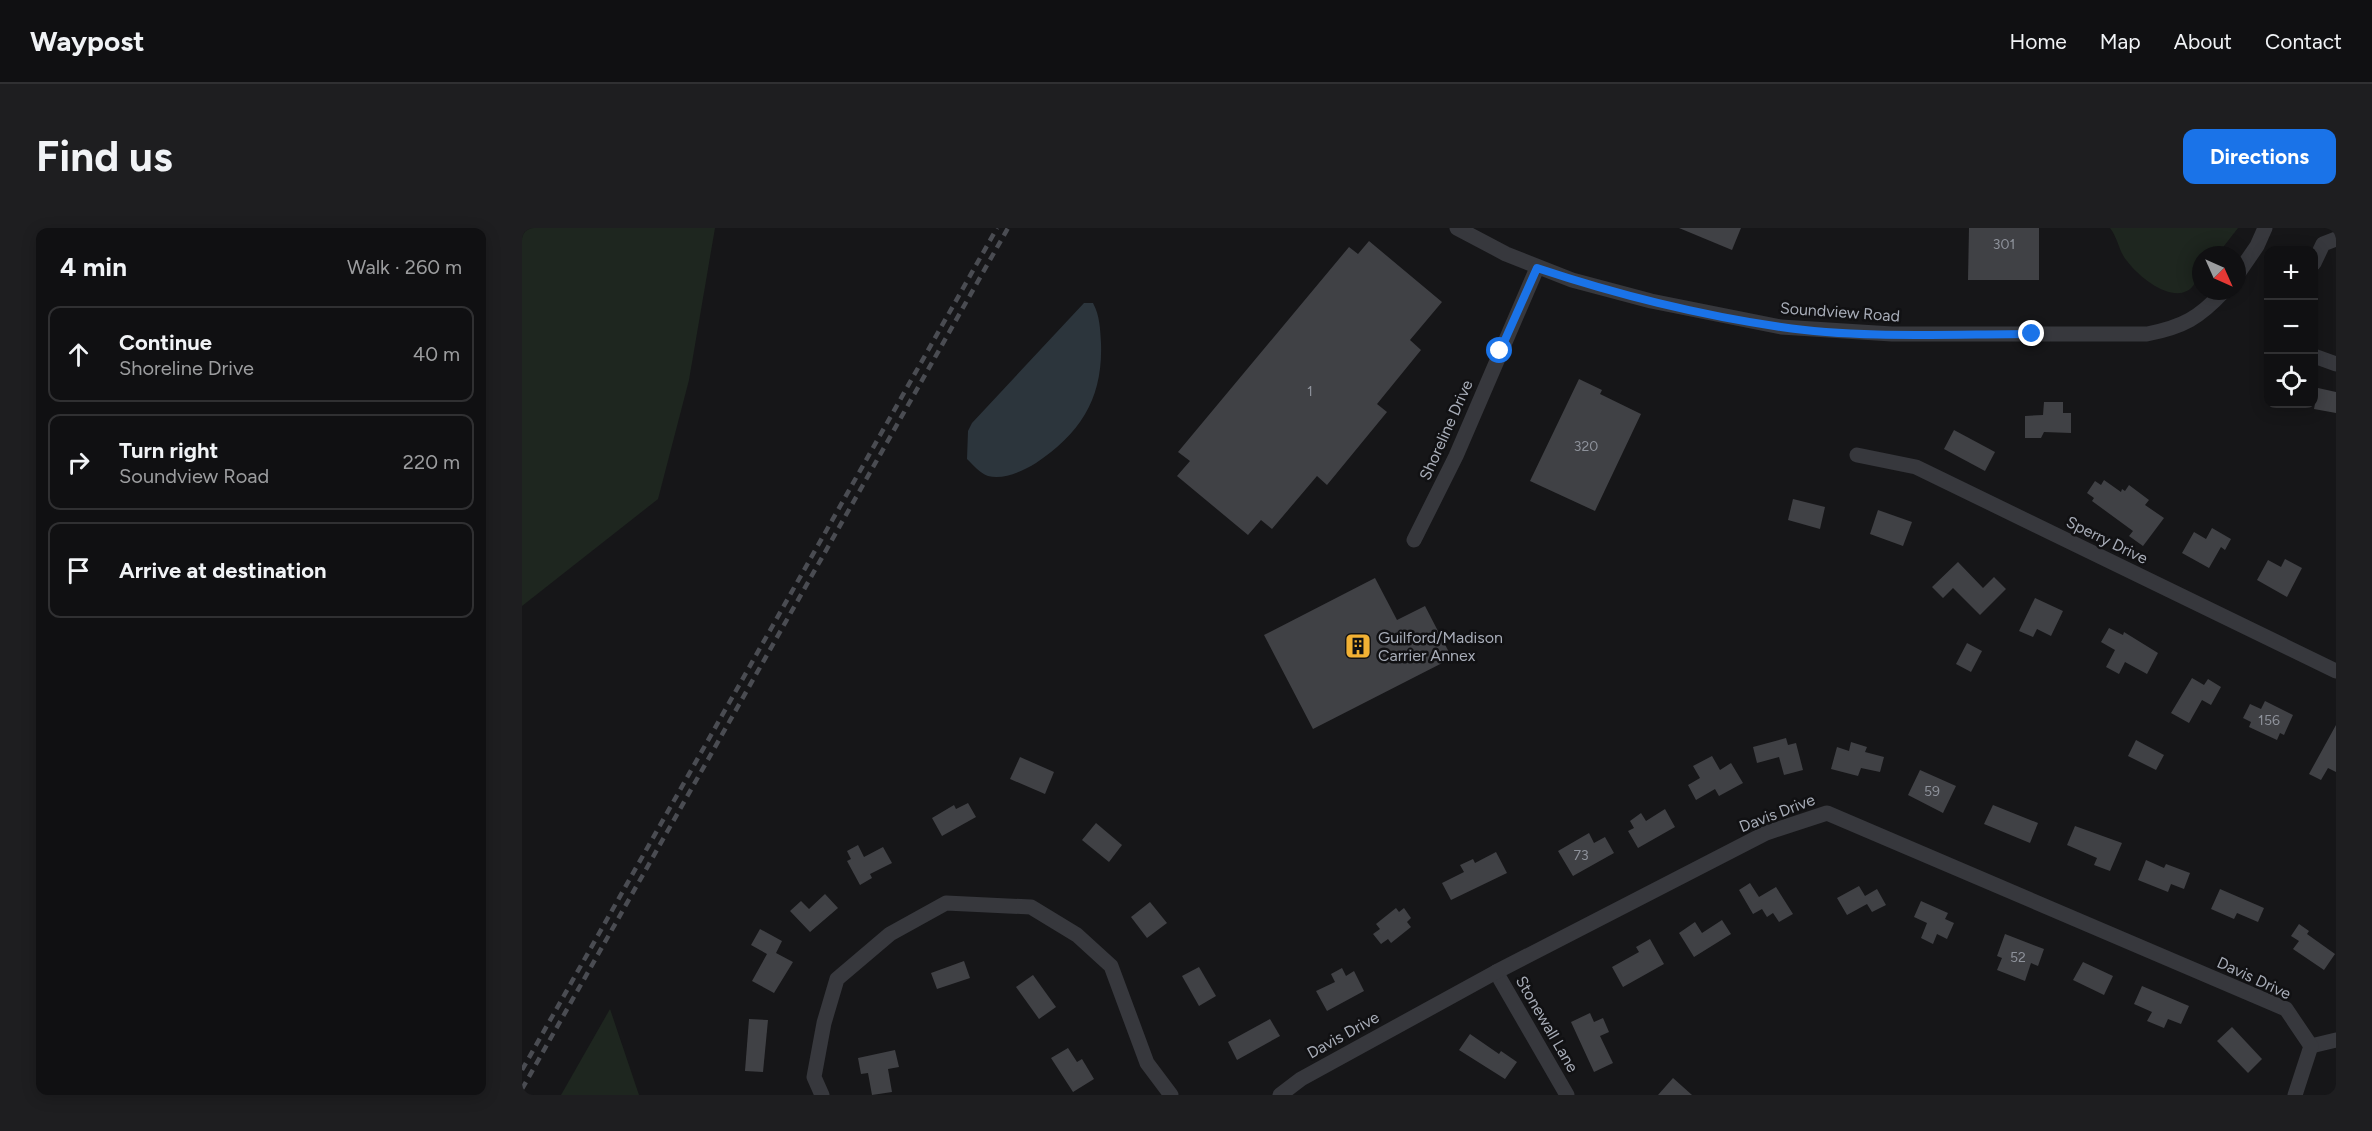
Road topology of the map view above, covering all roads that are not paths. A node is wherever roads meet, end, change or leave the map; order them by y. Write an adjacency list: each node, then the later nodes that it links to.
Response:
1 (1457, 228): 6 (street, Soundview Road)
2 (2265, 228): 5 (street)
3 (2336, 238): 4 (street)
4 (2318, 252)
5 (2246, 262)
6 (1537, 268): 7 (street, Soundview Road); 11 (street, Shoreline Drive)
7 (2216, 300)
8 (2318, 358): 9 (street)
9 (2336, 364)
10 (1857, 455): 12 (street, Sperry Drive)
11 (1414, 540)
12 (2336, 671)
13 (1496, 972): 15 (street, Davis Drive); 18 (street, Davis Drive); 19 (street, Stonewall Lane)
14 (2336, 1040): 15 (street)
15 (2311, 1046): 20 (street)
16 (822, 1095): 17 (street)
17 (1171, 1095)
18 (1280, 1095)
19 (1567, 1095)
20 (2295, 1095)

